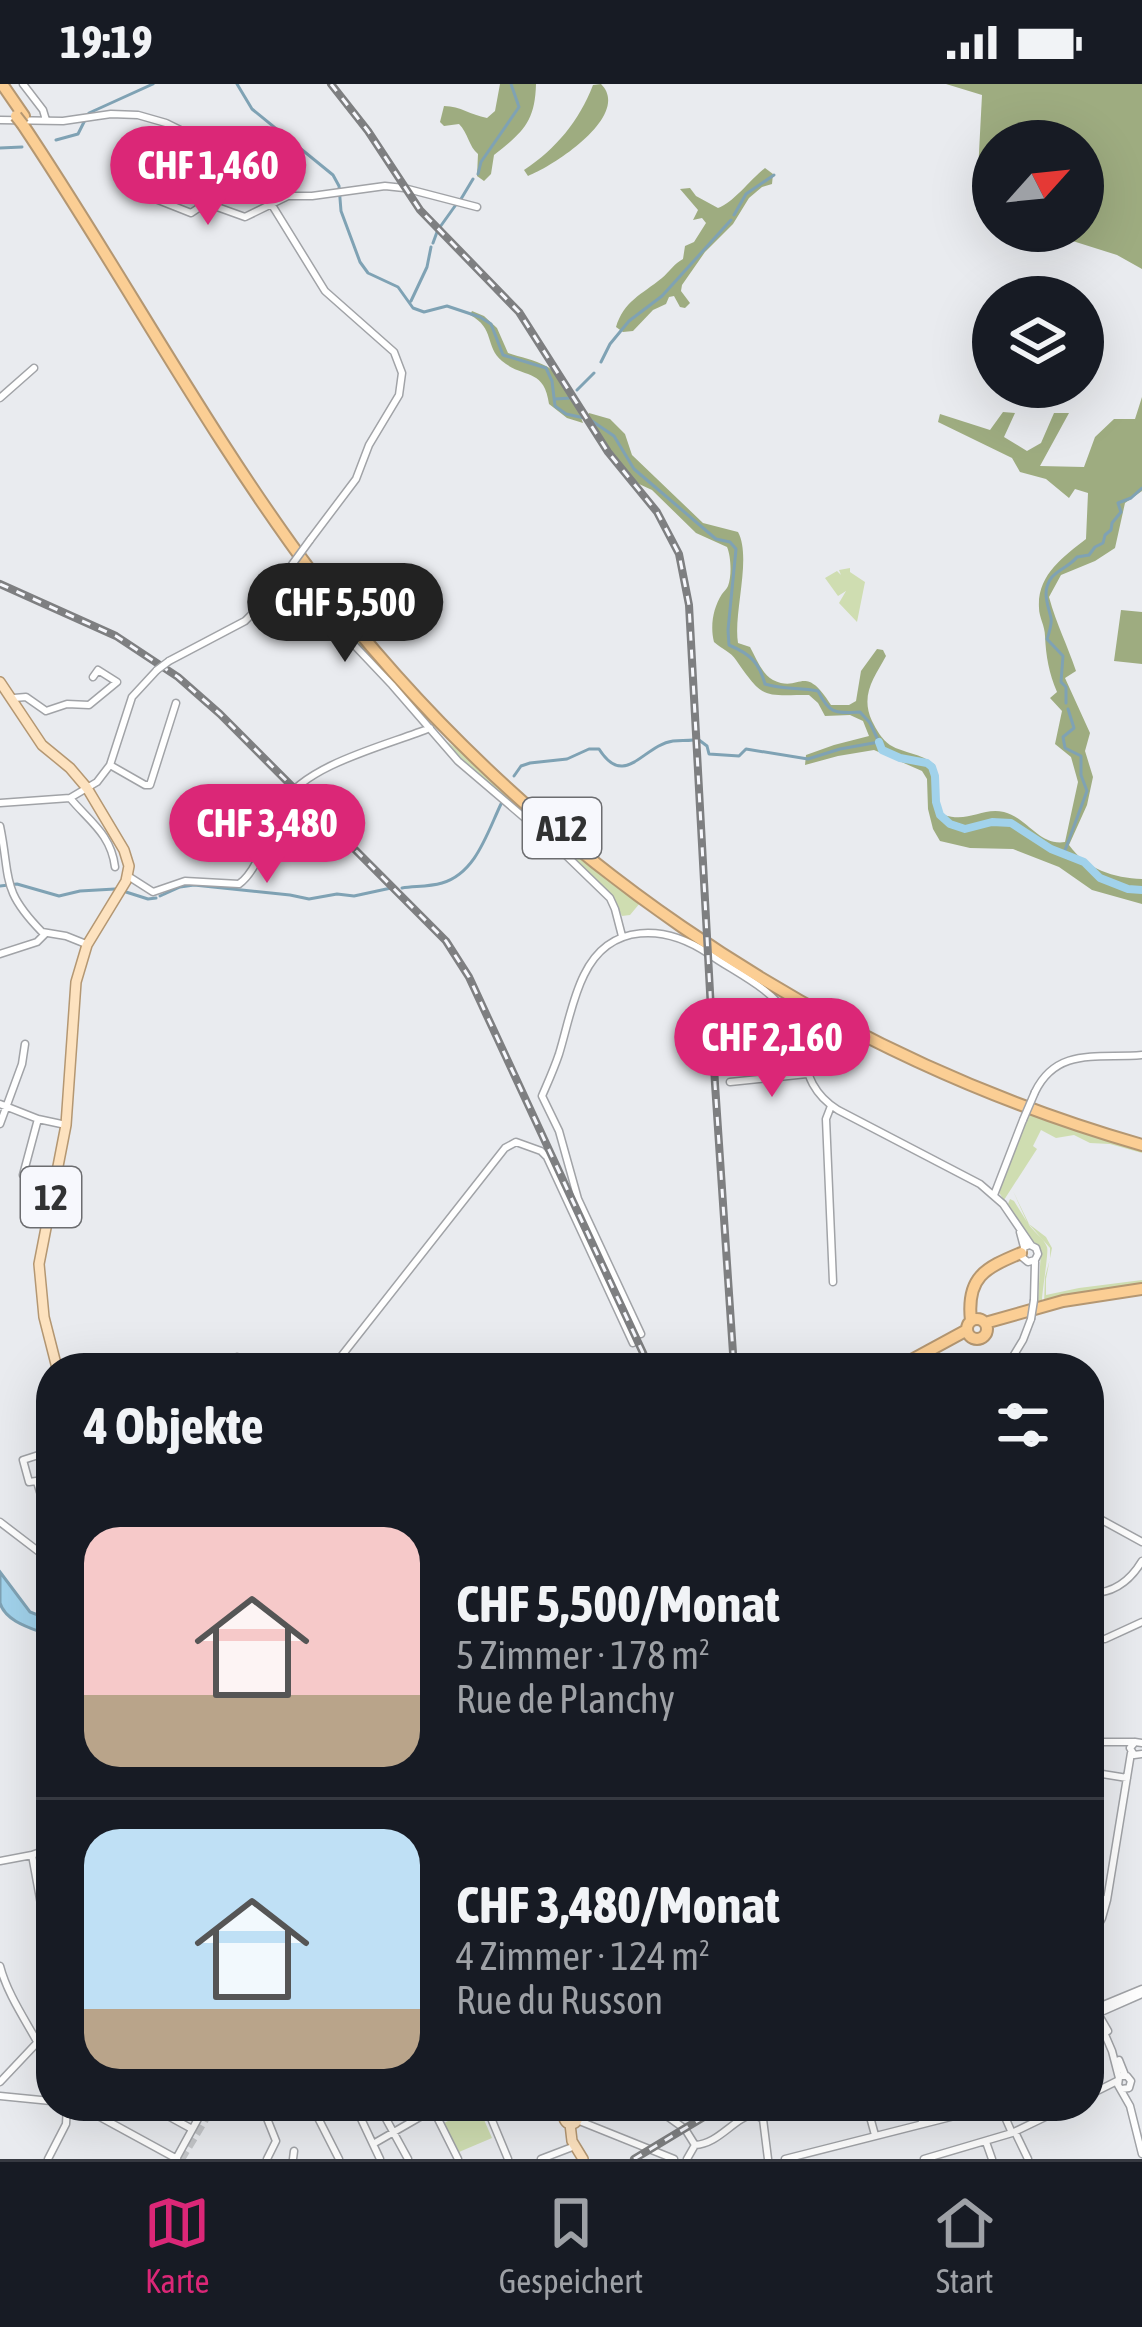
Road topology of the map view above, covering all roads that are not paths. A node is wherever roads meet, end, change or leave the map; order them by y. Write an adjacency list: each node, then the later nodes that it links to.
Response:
1 (23, 84): 4 (street)
2 (1, 88): 5 (highway, A12)
3 (0, 120): 4 (street)
4 (46, 120): 7 (street)
5 (23, 121): 37 (highway, A12); 37 (highway, A12)
6 (143, 194): 7 (street)
7 (271, 204): 8 (street); 11 (street, bridge)
8 (477, 207)
9 (34, 368): 10 (street)
10 (0, 398)
11 (288, 570): 16 (street); 17 (street, bridge)
12 (93, 677): 14 (street)
13 (0, 682): 14 (main road)
14 (10, 699): 18 (main road)
15 (176, 703): 17 (street)
16 (430, 728): 23 (street); 25 (street)
17 (110, 765): 18 (street)
18 (87, 788): 19 (street); 23 (main road)
19 (70, 798): 20 (street); 22 (street)
20 (0, 803)
21 (0, 826): 24 (street)
22 (115, 867)
23 (128, 876): 26 (main road, 12)
24 (45, 934): 26 (street); 27 (street)
25 (622, 938): 30 (street); 44 (street)
26 (87, 944): 36 (main road, 12)
27 (0, 954)
28 (25, 1044): 32 (street)
29 (1142, 1055): 39 (street, bridge)
30 (807, 1074): 31 (street); 33 (street)
31 (730, 1082)
32 (3, 1105): 34 (street); 35 (street)
33 (831, 1106): 39 (street); 41 (street)
34 (38, 1119): 36 (street); 38 (street)
35 (0, 1124)
36 (66, 1125): 46 (main road, 12)
37 (1142, 1145)
38 (23, 1175)
39 (994, 1195): 40 (street)
40 (1027, 1254): 43 (highway); 49 (street, bridge)
41 (833, 1282)
42 (1142, 1288): 43 (highway)
43 (976, 1327): 48 (highway)
44 (641, 1334)
45 (633, 1343): 47 (street)
46 (53, 1353)
47 (344, 1353)
48 (926, 1353)
49 (1015, 1353)
50 (36, 1456): 51 (street)
51 (36, 1482)
52 (1104, 1521): 54 (street)
53 (0, 1522): 55 (street)
54 (1142, 1542)
55 (36, 1550)
56 (1142, 1562): 57 (street)
57 (1104, 1591)
58 (1142, 1622): 59 (street)
59 (1104, 1640)
60 (1142, 1733): 61 (street)
61 (1137, 1742): 63 (street); 64 (street)
62 (1104, 1743): 63 (street)
63 (1120, 1744): 64 (street)
64 (1131, 1752): 65 (street); 66 (street)
65 (1142, 1755): 66 (street)
66 (1131, 1766): 68 (street)
67 (1104, 1774): 68 (street)
68 (1126, 1778): 74 (street)
69 (36, 1854): 70 (street)
70 (32, 1856): 71 (street); 72 (street)
71 (0, 1861)
72 (36, 1877)
73 (1104, 1899): 74 (street)
74 (1107, 1900): 75 (street)
75 (1104, 1911)
76 (0, 1966): 80 (street)
77 (1142, 1991): 78 (street)
78 (1104, 2004)
79 (1104, 2031): 84 (street)
80 (36, 2036)
81 (36, 2044): 83 (street)
82 (1142, 2078): 84 (street)
83 (0, 2082)
84 (1124, 2082): 85 (street); 117 (street)
85 (1104, 2089)
86 (0, 2096): 87 (street)
87 (36, 2100)
88 (66, 2121): 120 (street)
89 (107, 2121): 121 (street)
90 (177, 2121): 109 (street)
91 (197, 2121): 109 (street)
92 (268, 2121): 122 (street)
93 (320, 2121): 123 (street)
94 (362, 2121): 114 (street)
95 (387, 2121): 110 (street)
96 (414, 2121): 110 (street)
97 (442, 2121): 126 (street)
98 (492, 2121): 127 (street)
99 (568, 2121): 116 (main road)
100 (584, 2121): 130 (street)
101 (675, 2121): 115 (street)
102 (738, 2121): 115 (street)
103 (763, 2121): 132 (street)
104 (871, 2121): 112 (street)
105 (930, 2121): 108 (street)
106 (1007, 2121): 111 (street)
107 (1036, 2121): 111 (street)
108 (922, 2123): 112 (street)
109 (192, 2129): 121 (street)
110 (393, 2133): 114 (street); 125 (street)
111 (1013, 2133): 113 (street); 136 (street)
112 (875, 2135): 133 (street)
113 (986, 2141): 118 (street); 135 (street)
114 (373, 2144): 124 (street)
115 (695, 2145): 131 (street)
116 (575, 2146): 128 (street); 129 (main road)
117 (1142, 2155): 119 (street)
118 (942, 2157): 134 (street)
119 (1132, 2158)
120 (48, 2159)
121 (176, 2159)
122 (267, 2159)
123 (339, 2159)
124 (380, 2159)
125 (408, 2159)
126 (458, 2159)
127 (508, 2159)
128 (541, 2159)
129 (583, 2159)
130 (674, 2159)
131 (687, 2159)
132 (768, 2159)
133 (785, 2159)
134 (924, 2159)
135 (992, 2159)
136 (1028, 2159)

